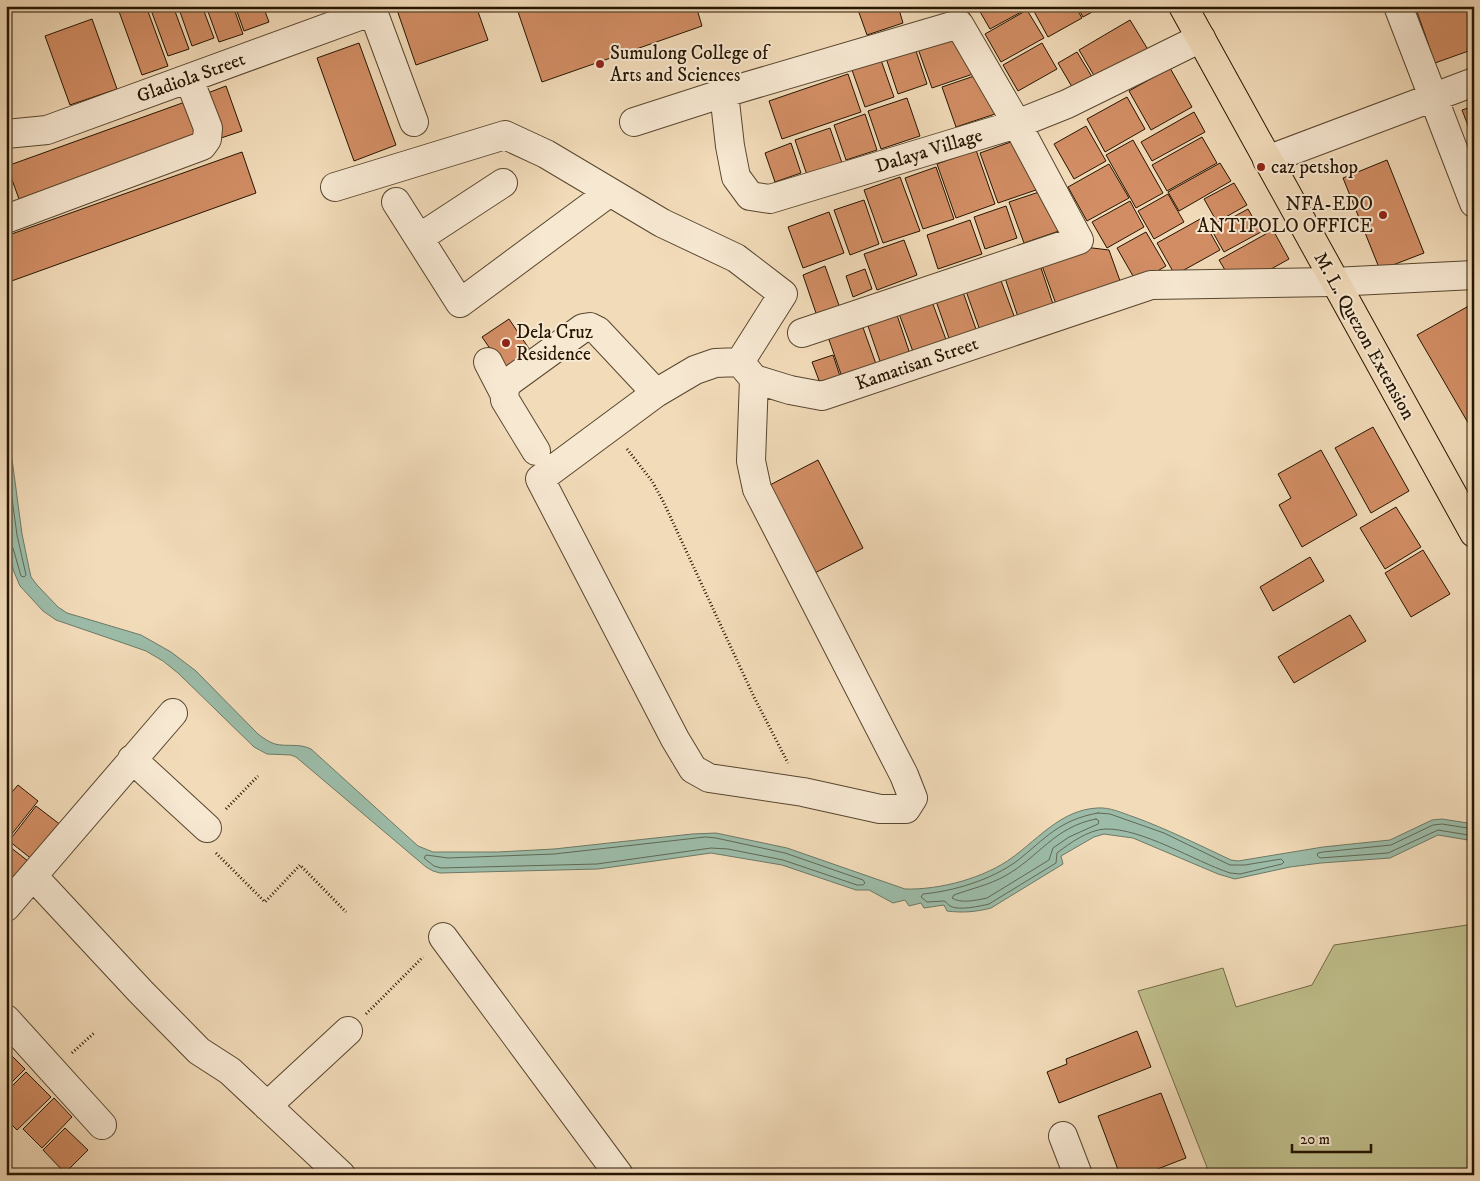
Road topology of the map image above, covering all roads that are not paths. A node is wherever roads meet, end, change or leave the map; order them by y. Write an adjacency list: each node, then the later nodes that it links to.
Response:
1 (1183, 6): 4 (main road, M. L. Quezon Extension)
2 (1398, 6): 8 (street)
3 (372, 9): 5 (street, Gladiola Street); 9 (street)
4 (1201, 38): 11 (street, Dalaya Village); 13 (main road, M. L. Quezon Extension)
5 (189, 79): 12 (street, Gladiola Street); 19 (street)
6 (1474, 82): 8 (street)
7 (724, 93): 10 (street); 11 (street); 11 (street, Dalaya Village)
8 (1433, 97): 13 (street); 18 (street)
9 (414, 122)
10 (634, 122)
11 (1017, 124): 23 (street)
12 (6, 134)
13 (1267, 160): 22 (main road, M. L. Quezon Extension)
14 (503, 184): 20 (street)
15 (335, 187): 16 (street)
16 (610, 192): 20 (street); 25 (street)
17 (396, 202): 20 (street)
18 (1474, 203)
19 (6, 219)
20 (419, 238)
21 (1474, 275): 22 (street, Kamatisan Street)
22 (1333, 282): 25 (street, Kamatisan Street); 29 (main road, M. L. Quezon Extension)
23 (802, 333)
24 (488, 362): 27 (street)
25 (747, 371): 26 (street, Kamatisan Street); 26 (street, Kamatisan Street)
26 (656, 393): 27 (street)
27 (504, 394): 28 (street)
28 (536, 452)
29 (1474, 533)
30 (173, 713): 31 (street)
31 (132, 759): 32 (street); 33 (street)
32 (206, 828)
33 (33, 876): 34 (street); 38 (street)
34 (6, 907)
35 (443, 937): 42 (street)
36 (6, 1019): 39 (street)
37 (348, 1031): 38 (street)
38 (267, 1106): 41 (street)
39 (102, 1125)
40 (1063, 1136): 43 (street)
41 (341, 1175)
42 (618, 1175)
43 (1078, 1175)

